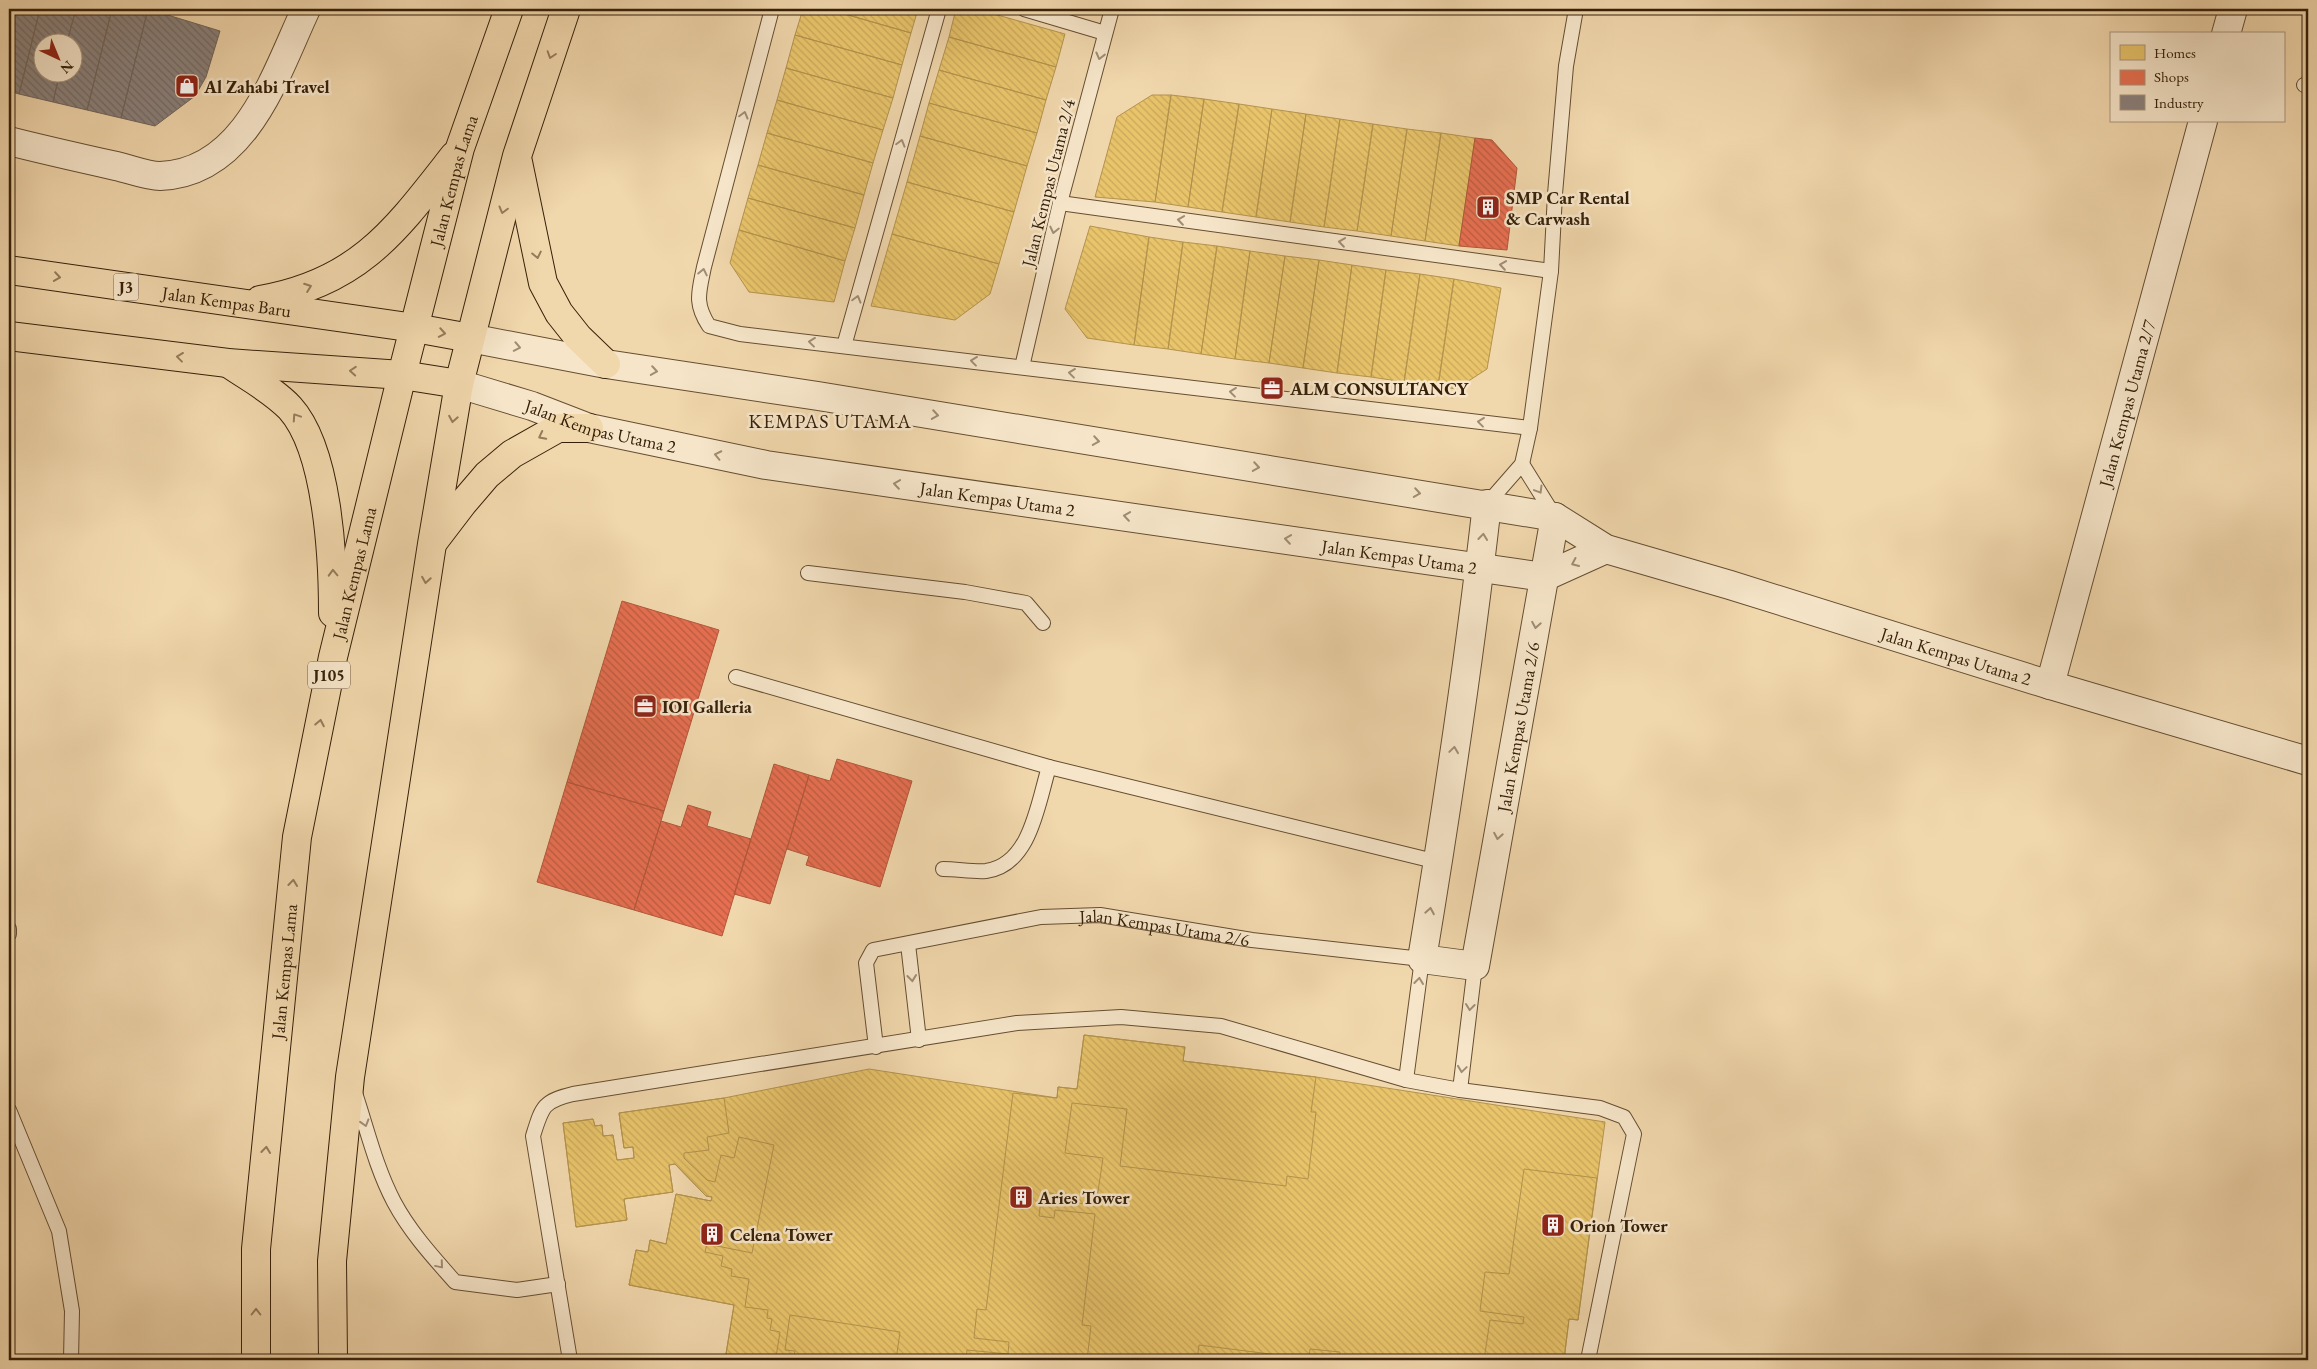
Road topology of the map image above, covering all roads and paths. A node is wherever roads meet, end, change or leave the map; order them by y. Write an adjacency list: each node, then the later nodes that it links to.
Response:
1 (306, 9): 13 (street)
2 (509, 9): 14 (main road, Jalan Kempas Lama / J105)
3 (566, 9): 15 (main road, one-way to 15)
4 (772, 9): 23 (lane, one-way to 4)
5 (939, 9): 23 (lane, one-way to 5)
6 (1024, 9): 11 (lane)
7 (1112, 9): 11 (lane, Jalan Kempas Utama 2/4)
8 (1576, 9): 18 (lane)
9 (2233, 9): 10 (street)
10 (2227, 32)
11 (1105, 33): 16 (lane, Jalan Kempas Utama 2/4, one-way to 16)
12 (2203, 122): 42 (street, Jalan Kempas Utama 2/7)
13 (9, 141)
14 (460, 148): 19 (main road, one-way to 14); 20 (main road, Jalan Kempas Lama / J105)
15 (517, 156): 22 (main road, one-way to 22); 25 (main road, one-way to 25)
16 (1060, 203): 18 (lane, one-way to 16); 26 (lane, Jalan Kempas Utama 2/4, one-way to 26)
17 (9, 270): 19 (main road, Jalan Kempas Baru / J3, one-way to 19)
18 (1551, 271): 30 (lane)
19 (244, 303): 20 (main road, Jalan Kempas Baru / J3)
20 (415, 328): 22 (main road, J3, one-way to 22); 27 (main road, Jalan Kempas Lama / J105)
21 (9, 336): 24 (main road, one-way to 21)
22 (470, 338): 25 (street, one-way to 25); 28 (main road)
23 (844, 346): 26 (lane, one-way to 23)
24 (228, 363): 27 (main road, one-way to 24); 40 (main road, one-way to 24)
25 (606, 364): 32 (street, one-way to 32)
26 (1022, 367): 30 (lane, one-way to 26)
27 (402, 375): 28 (main road); 40 (main road, Jalan Kempas Lama / J105)
28 (459, 384): 29 (street, Jalan Kempas Utama 2); 34 (main road, one-way to 34)
29 (589, 428): 34 (main road, one-way to 34); 36 (street, Jalan Kempas Utama 2, one-way to 29)
30 (1530, 428): 31 (lane)
31 (1522, 464): 32 (lane); 33 (lane, one-way to 33)
32 (1487, 504): 33 (street); 36 (street, one-way to 32)
33 (1555, 517): 35 (street, Jalan Kempas Utama 2); 38 (street, Jalan Kempas Utama 2/6)
34 (432, 544): 54 (main road, one-way to 54)
35 (1606, 549): 38 (street, one-way to 38); 42 (street, Jalan Kempas Utama 2)
36 (1480, 567): 38 (street, Jalan Kempas Utama 2); 45 (street, one-way to 36)
37 (808, 573): 39 (lane)
38 (1544, 577): 51 (street, Jalan Kempas Utama 2/6, one-way to 51)
39 (1043, 623)
40 (333, 657): 60 (main road, Jalan Kempas Lama / J105, one-way to 40)
41 (736, 676): 44 (lane)
42 (2050, 685): 43 (street, Jalan Kempas Utama 2)
43 (2308, 761)
44 (1049, 767): 45 (lane); 46 (lane)
45 (1438, 862): 50 (street, one-way to 45)
46 (943, 869)
47 (9, 929): 48 (lane)
48 (9, 934)
49 (908, 944): 50 (lane, Jalan Kempas Utama 2/6); 52 (lane, one-way to 52); 53 (lane, Jalan Kempas Utama 2/6)
50 (1422, 959): 51 (street, Jalan Kempas Utama 2/6); 55 (lane, one-way to 50)
51 (1475, 966): 56 (lane, Jalan Kempas Utama 2/6, one-way to 56)
52 (919, 1040): 53 (lane); 55 (lane)
53 (876, 1047): 58 (lane)
54 (350, 1076): 58 (lane, one-way to 58); 61 (main road)
55 (1406, 1080): 56 (lane)
56 (1460, 1090): 63 (lane)
57 (9, 1110): 59 (lane)
58 (558, 1284): 62 (lane)
59 (71, 1360)
60 (256, 1360)
61 (334, 1360)
62 (570, 1360)
63 (1588, 1360)

